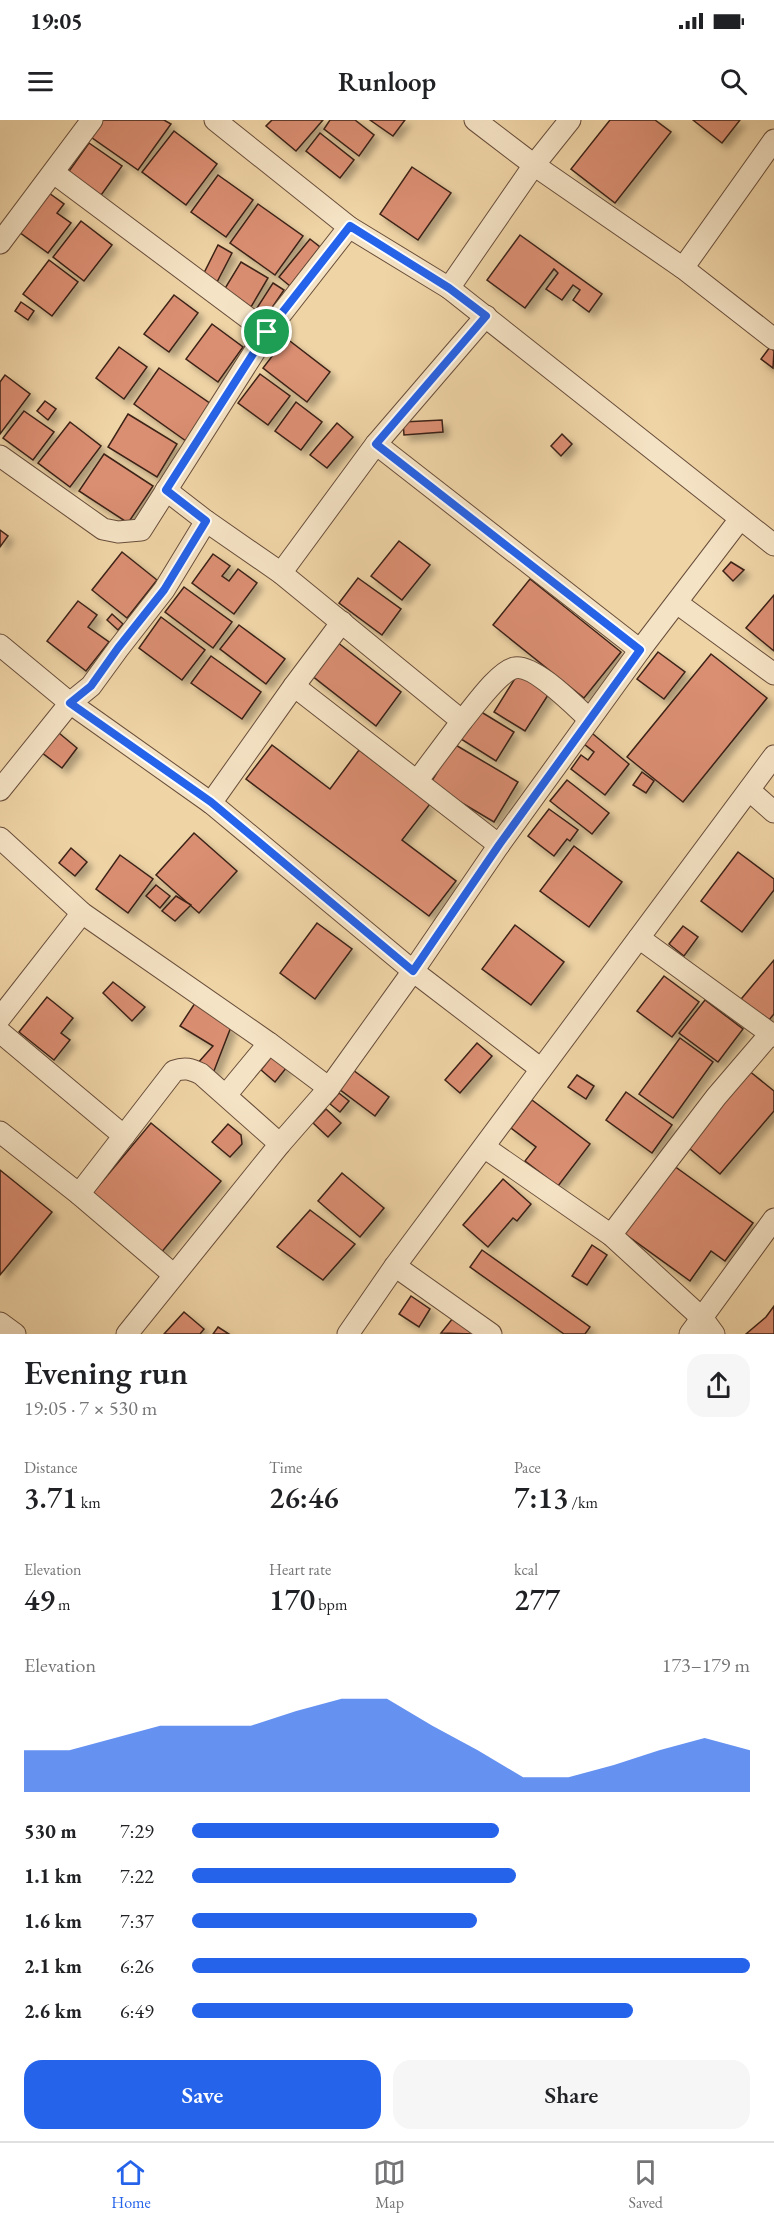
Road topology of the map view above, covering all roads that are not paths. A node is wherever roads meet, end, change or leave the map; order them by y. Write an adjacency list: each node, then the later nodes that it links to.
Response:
1 (92, 120): 7 (street)
2 (215, 120): 8 (street)
3 (475, 120): 6 (street)
4 (570, 120): 6 (street)
5 (774, 140): 10 (street)
6 (534, 165): 10 (street); 11 (street)
7 (54, 173): 9 (street); 13 (street)
8 (350, 226): 11 (street); 13 (street)
9 (0, 243)
10 (683, 268): 14 (street)
11 (449, 288): 12 (street)
12 (486, 316): 15 (street); 18 (street)
13 (267, 332): 17 (street)
14 (774, 339)
15 (376, 444): 21 (street); 25 (street)
16 (0, 456): 17 (street)
17 (166, 490): 19 (street)
18 (740, 519): 20 (street); 22 (street)
19 (206, 521): 21 (street); 28 (street)
20 (774, 545)
21 (281, 573): 23 (street)
22 (677, 603): 25 (street); 26 (street)
23 (342, 622): 27 (street); 30 (street)
24 (0, 645): 28 (street)
25 (640, 650): 29 (street)
26 (774, 674)
27 (294, 686): 32 (street); 35 (street)
28 (70, 703): 33 (street); 35 (street)
29 (590, 719): 30 (street); 38 (street)
30 (462, 721): 32 (street)
31 (774, 756): 34 (street)
32 (417, 781): 38 (street)
33 (0, 790)
34 (749, 790): 36 (street); 40 (street)
35 (211, 802): 41 (street)
36 (774, 812)
37 (0, 838): 39 (street)
38 (499, 845): 41 (street)
39 (82, 913): 42 (street); 45 (street)
40 (639, 938): 44 (street); 46 (street)
41 (413, 971): 46 (street); 47 (street)
42 (0, 1018)
43 (0, 1032): 50 (street)
44 (772, 1035): 55 (street)
45 (269, 1043): 47 (street); 48 (street)
46 (541, 1069): 52 (street)
47 (329, 1088): 51 (street)
48 (226, 1095): 50 (street); 51 (street)
49 (0, 1132): 53 (street)
50 (124, 1136): 53 (street)
51 (280, 1144): 57 (street)
52 (484, 1148): 55 (street); 56 (street)
53 (79, 1194): 57 (street)
54 (774, 1219): 59 (street)
55 (611, 1235): 59 (street)
56 (395, 1266): 62 (street); 63 (street)
57 (174, 1275): 61 (street)
58 (0, 1323): 60 (street)
59 (702, 1329)
60 (15, 1334)
61 (127, 1334)
62 (348, 1334)
63 (491, 1334)

